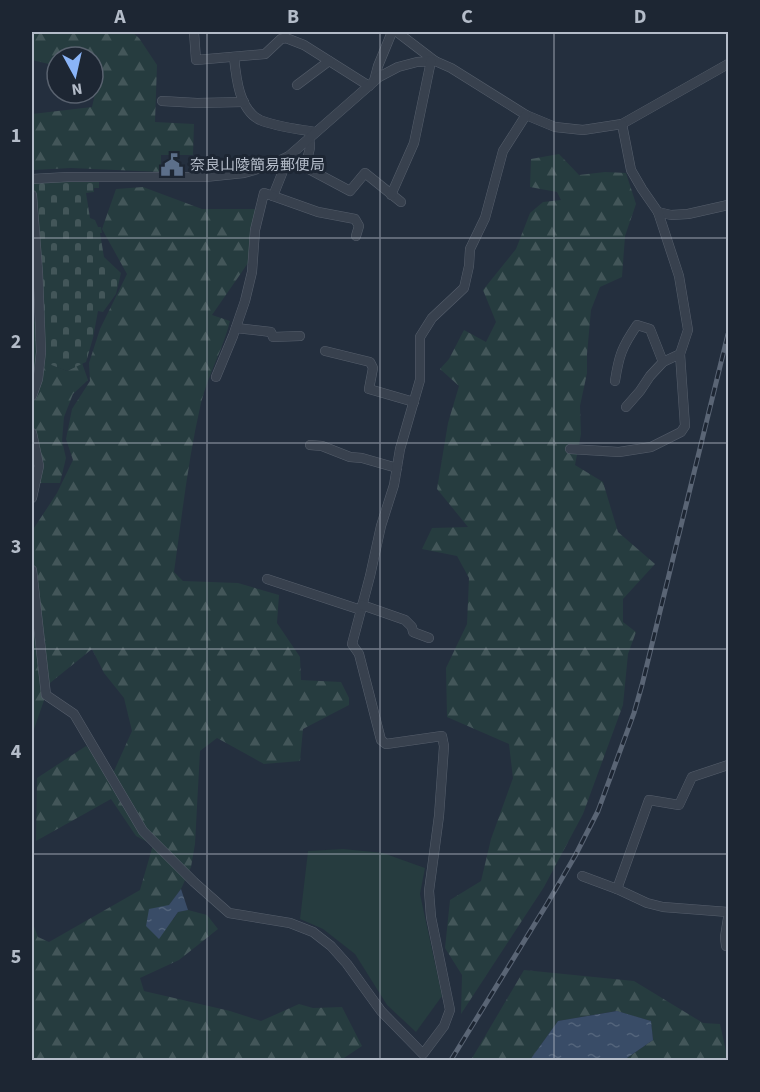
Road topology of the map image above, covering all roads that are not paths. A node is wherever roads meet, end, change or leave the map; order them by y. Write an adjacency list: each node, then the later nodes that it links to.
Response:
1 (194, 32): 4 (street)
2 (392, 32): 8 (street)
3 (397, 32): 6 (street)
4 (234, 57): 5 (street); 11 (street)
5 (329, 61): 8 (street); 9 (street)
6 (433, 61): 8 (street); 12 (street); 18 (street)
7 (729, 64): 13 (street)
8 (371, 83): 14 (street)
9 (297, 85)
10 (162, 102): 11 (street)
11 (244, 102): 14 (street)
12 (526, 115): 13 (street); 32 (street)
13 (622, 124): 22 (street)
14 (312, 135): 15 (street); 18 (street)
15 (289, 156): 16 (street); 19 (street)
16 (32, 179)
17 (32, 195): 31 (street)
18 (391, 195): 20 (street)
19 (273, 196): 23 (street); 24 (street)
20 (401, 202)
21 (729, 206): 22 (street)
22 (658, 212): 27 (street)
23 (356, 236)
24 (236, 328): 25 (street); 29 (street)
25 (300, 336)
26 (325, 351): 32 (street)
27 (680, 354): 28 (street); 36 (street)
28 (663, 362): 30 (street); 33 (street)
29 (216, 377)
30 (615, 381)
31 (32, 396)
32 (414, 402): 37 (street)
33 (626, 407)
34 (32, 433): 38 (street)
35 (310, 445): 37 (street)
36 (570, 448)
37 (397, 468): 41 (street)
38 (32, 498)
39 (32, 570): 41 (street)
40 (267, 579): 41 (street)
41 (362, 608): 42 (street)
42 (429, 638)
43 (729, 765): 45 (street)
44 (582, 876): 45 (street)
45 (617, 889): 46 (street)
46 (729, 912)
47 (729, 918): 48 (street)
48 (726, 946)

